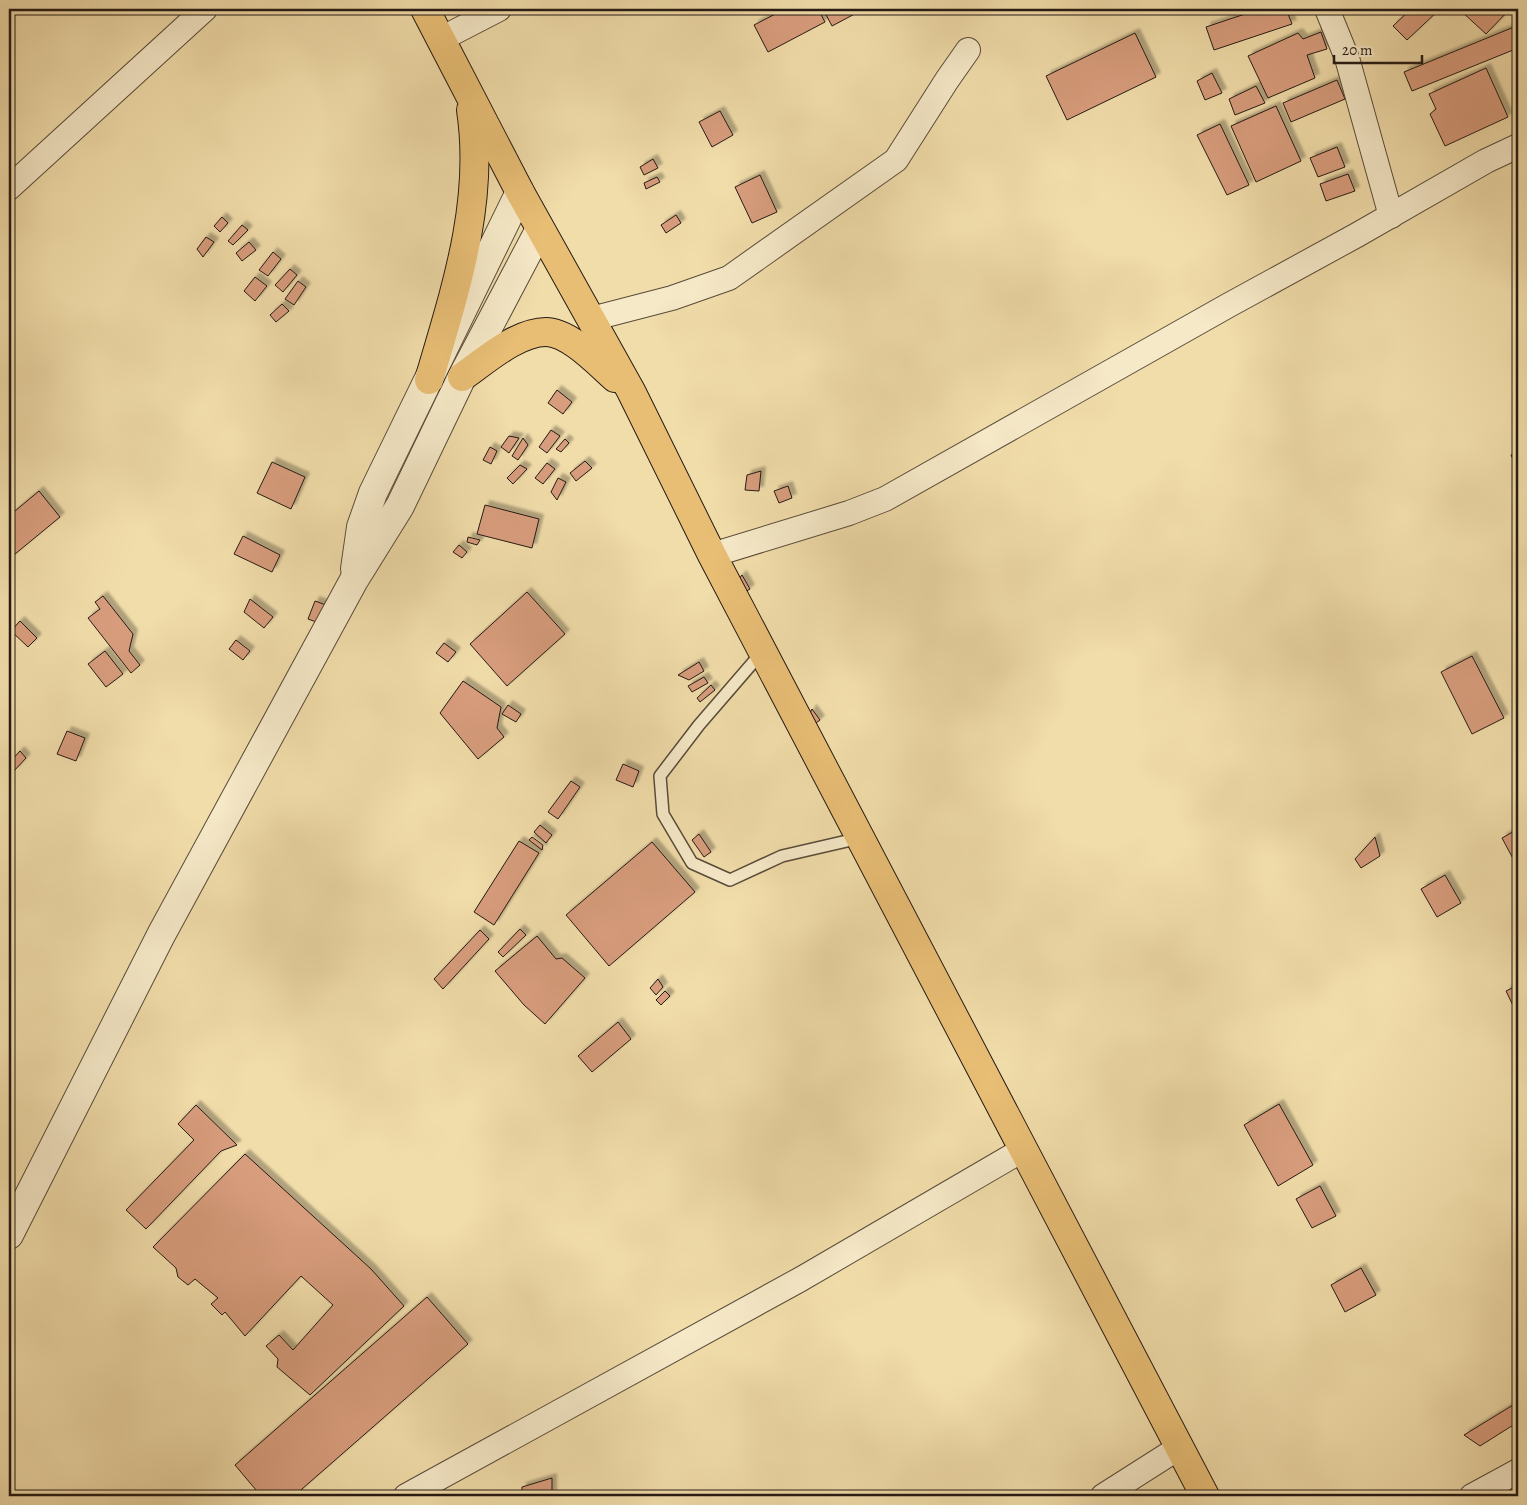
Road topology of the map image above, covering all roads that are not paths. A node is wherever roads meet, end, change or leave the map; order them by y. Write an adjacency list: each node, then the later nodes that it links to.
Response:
1 (205, 9): 9 (street)
2 (425, 9): 5 (highway)
3 (499, 9): 5 (street)
4 (1327, 9): 11 (street)
5 (441, 39): 7 (highway)
6 (968, 50): 13 (street)
7 (468, 92): 10 (highway); 15 (highway)
8 (1518, 146): 11 (street)
9 (9, 188)
10 (520, 192): 12 (highway); 15 (street)
11 (1391, 216): 17 (street)
12 (540, 229): 13 (highway); 14 (street)
13 (591, 319): 16 (highway)
14 (462, 377): 16 (highway); 18 (street)
15 (430, 380): 18 (street)
16 (631, 391): 17 (highway)
17 (712, 554): 19 (highway)
18 (354, 580): 22 (street)
19 (763, 651): 20 (highway); 20 (lane)
20 (860, 838): 21 (highway)
21 (1024, 1149): 23 (highway); 25 (street)
22 (9, 1236)
23 (1180, 1447): 26 (street); 27 (highway)
24 (1518, 1471): 28 (street)
25 (406, 1496)
26 (1103, 1496)
27 (1205, 1496)
28 (1472, 1496)

